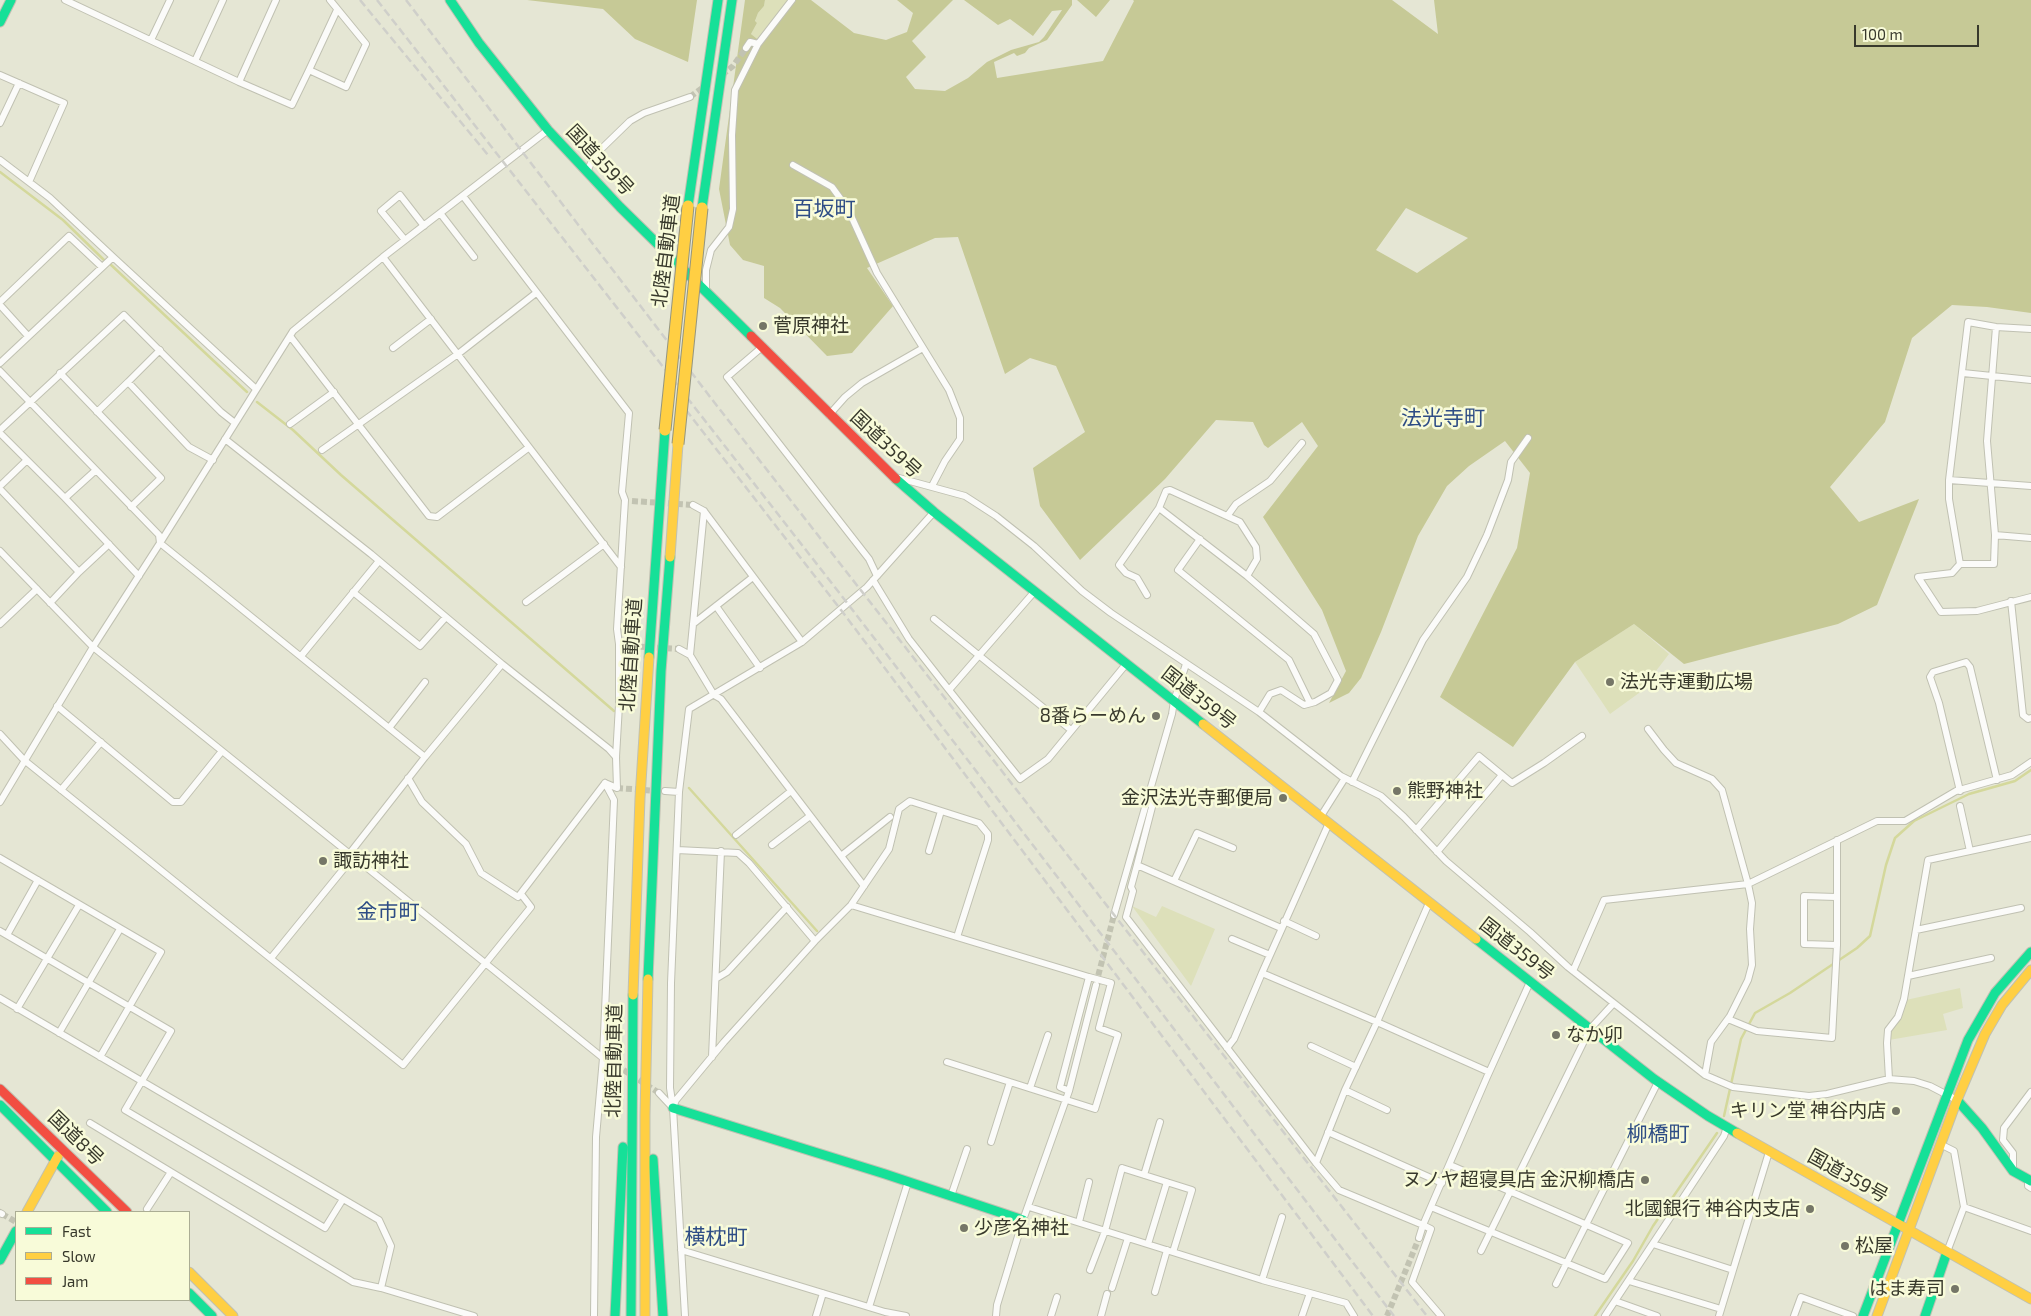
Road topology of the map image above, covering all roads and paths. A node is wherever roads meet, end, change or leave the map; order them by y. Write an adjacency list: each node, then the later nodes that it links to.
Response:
1 (11, 0): 12 (main road)
2 (65, 0): 13 (street)
3 (170, 0): 13 (street)
4 (223, 0): 16 (street)
5 (276, 0): 19 (street)
6 (330, 0): 11 (street)
7 (450, 0): 23 (main road, 国道359号)
8 (718, 0): 197 (main road, 北陸自動車道, bridge)
9 (732, 0): 231 (main road, 北陸自動車道, bridge)
10 (792, 0): 14 (street)
11 (337, 10): 17 (street); 17 (street)
12 (0, 22)
13 (151, 40): 16 (street)
14 (758, 44): 15 (street); 36 (street)
15 (746, 48)
16 (195, 61): 19 (street)
17 (308, 70): 19 (street)
18 (0, 75): 20 (street)
19 (238, 82)
20 (19, 83): 22 (street); 27 (street)
21 (690, 97): 26 (street)
22 (0, 123)
23 (548, 130): 26 (main road, 国道359号); 28 (street)
24 (0, 160): 27 (street)
25 (794, 165): 46 (street)
26 (587, 172): 36 (main road, 国道359号)
27 (29, 182): 32 (street)
28 (463, 196): 29 (street); 37 (street)
29 (440, 214): 30 (street); 33 (street)
30 (424, 226): 31 (street); 31 (street)
31 (406, 240): 34 (street)
32 (113, 256): 35 (street); 56 (street)
33 (474, 257)
34 (382, 258): 39 (street); 43 (street)
35 (102, 267): 38 (street); 42 (street)
36 (706, 292): 45 (main road, 国道359号)
37 (536, 293): 48 (street); 80 (street)
38 (0, 303): 42 (street)
39 (431, 319): 44 (street); 48 (street)
40 (1996, 327): 41 (street); 52 (street); 53 (street)
41 (2031, 330)
42 (28, 336): 49 (street)
43 (290, 336): 56 (street); 57 (street)
44 (393, 348)
45 (761, 348): 60 (main road, 国道359号); 102 (street)
46 (923, 348): 60 (street); 76 (street)
47 (160, 350): 51 (street); 55 (street); 61 (street)
48 (458, 354): 63 (street); 68 (street)
49 (0, 364)
50 (0, 371): 58 (street)
51 (60, 373): 58 (street); 59 (street)
52 (1962, 373): 53 (street); 74 (street)
53 (1991, 376): 54 (street); 75 (street)
54 (2031, 380)
55 (128, 382): 59 (street); 71 (street)
56 (256, 389): 61 (street)
57 (334, 392): 62 (street); 63 (street)
58 (30, 401): 64 (street); 72 (street)
59 (97, 412): 83 (street)
60 (829, 415): 73 (main road, 国道359号)
61 (235, 423): 66 (street)
62 (290, 424)
63 (358, 424): 68 (street); 69 (street)
64 (0, 431): 70 (street)
65 (1528, 438): 151 (street)
66 (225, 439): 71 (street); 95 (street)
67 (1302, 443): 87 (street)
68 (528, 448): 93 (street)
69 (322, 450)
70 (27, 460): 78 (street); 79 (street)
71 (213, 460): 92 (street)
72 (96, 470): 79 (street); 83 (street)
73 (893, 476): 76 (street); 86 (main road, 国道359号)
74 (1949, 480): 75 (street); 96 (street)
75 (1990, 483): 77 (street); 88 (street)
76 (932, 486): 126 (street)
77 (2031, 486)
78 (0, 488): 98 (street)
79 (65, 498): 91 (street)
80 (625, 500): 81 (street); 97 (street)
81 (632, 502)
82 (693, 504): 85 (street)
83 (131, 507): 92 (street)
84 (1159, 508): 87 (street); 90 (street); 106 (street)
85 (704, 512): 101 (street); 115 (street)
86 (934, 512): 102 (street); 104 (main road, 国道359号)
87 (1228, 515): 100 (street)
88 (1995, 535): 89 (street); 96 (street)
89 (2031, 538)
90 (1200, 540): 100 (street); 132 (street)
91 (109, 544): 98 (street); 99 (street)
92 (160, 544): 99 (street); 122 (street)
93 (604, 544): 97 (street); 109 (street)
94 (0, 551): 103 (street)
95 (379, 561): 105 (street); 112 (street)
96 (1960, 564): 108 (street)
97 (621, 567): 117 (street)
98 (79, 572): 110 (street)
99 (139, 576): 119 (street)
100 (1247, 576): 132 (street)
101 (753, 577): 111 (street); 116 (street)
102 (875, 578): 116 (street); 129 (street)
103 (36, 589): 110 (street); 114 (street)
104 (1035, 591): 121 (street); 125 (main road, 国道359号)
105 (353, 592): 112 (street); 122 (street)
106 (1147, 595)
107 (2031, 597): 108 (street)
108 (2011, 601): 135 (street)
109 (526, 602)
110 (50, 603): 119 (street)
111 (716, 606): 115 (street); 127 (street)
112 (446, 617): 124 (street)
113 (934, 619): 121 (street)
114 (0, 624)
115 (693, 624): 123 (street)
116 (802, 642): 127 (street)
117 (619, 644): 118 (street); 144 (street)
118 (630, 646)
119 (93, 647): 133 (street); 142 (street)
120 (679, 649): 123 (street)
121 (978, 655): 129 (street); 138 (street)
122 (301, 656): 136 (street)
123 (690, 656): 130 (street)
124 (502, 664): 143 (street); 144 (street)
125 (1127, 664): 131 (main road, 国道359号); 138 (street)
126 (1186, 664): 131 (street); 134 (street)
127 (760, 668): 130 (street)
128 (425, 682): 136 (street)
129 (949, 690): 138 (street)
130 (714, 695): 155 (street); 157 (street)
131 (1174, 701): 158 (street); 164 (main road, 国道359号)
132 (1310, 703): 134 (street)
133 (57, 706): 141 (street); 145 (street)
134 (1259, 712): 149 (street)
135 (2031, 718)
136 (389, 728): 143 (street)
137 (1648, 729): 182 (street)
138 (1072, 730)
139 (0, 734): 145 (street)
140 (1582, 736): 147 (street)
141 (100, 742): 142 (street); 153 (street)
142 (222, 751): 176 (street)
143 (425, 757): 148 (street)
144 (616, 757): 152 (street)
145 (24, 760): 153 (street); 159 (street)
146 (2031, 762): 150 (street)
147 (1502, 775): 165 (street); 175 (street)
148 (408, 778): 176 (street); 184 (street)
149 (1344, 778): 151 (street); 164 (street)
150 (1997, 780): 154 (street); 154 (street)
151 (1352, 782): 165 (street)
152 (605, 783): 184 (street); 235 (street)
153 (61, 790): 207 (street)
154 (1960, 790): 168 (street)
155 (791, 791): 162 (street); 166 (street)
156 (665, 792): 157 (street)
157 (679, 792): 171 (street)
158 (1147, 796): 179 (street); 191 (street)
159 (0, 802)
160 (1960, 806): 174 (street)
161 (941, 811): 173 (street); 183 (street); 200 (street)
162 (810, 816): 169 (street); 177 (street)
163 (890, 817): 177 (street)
164 (1325, 819): 186 (main road, 国道359号); 192 (street)
165 (1416, 830): 175 (street)
166 (736, 835)
167 (2031, 838): 174 (street)
168 (1837, 840): 182 (street); 185 (street)
169 (772, 845)
170 (1233, 848): 181 (street)
171 (677, 850): 172 (street); 256 (street)
172 (721, 851): 189 (street); 216 (street)
173 (929, 851)
174 (1970, 851): 195 (street)
175 (1437, 852): 211 (street)
176 (352, 854): 207 (street); 209 (street)
177 (841, 856): 183 (street)
178 (0, 858): 180 (street)
179 (1137, 865): 181 (street); 233 (street)
180 (38, 880): 187 (street); 198 (street)
181 (1174, 881): 193 (street)
182 (1748, 884): 211 (street); 225 (street)
183 (864, 886): 188 (street)
184 (521, 894): 209 (street)
185 (1836, 897): 203 (street); 203 (street)
186 (1428, 902): 218 (main road, 国道359号); 227 (street)
187 (79, 904): 194 (street); 206 (street)
188 (851, 905): 200 (street); 202 (street)
189 (786, 907): 202 (street); 216 (street)
190 (2021, 908): 195 (street)
191 (1114, 915)
192 (1284, 921): 193 (street); 199 (street)
193 (1281, 928): 205 (street)
194 (120, 929): 217 (street); 222 (street)
195 (1916, 930): 214 (street)
196 (0, 931): 198 (street)
197 (634, 933): 330 (main road); 331 (main road, 北陸自動車道)
198 (7, 934): 206 (street)
199 (1316, 936)
200 (958, 937): 215 (street)
201 (1232, 939): 205 (street)
202 (816, 941): 236 (street)
203 (1837, 945): 225 (street)
204 (2031, 952): 210 (main road)
205 (1270, 955): 212 (street)
206 (47, 958): 217 (street); 223 (street)
207 (272, 958): 209 (street)
208 (1991, 958): 214 (street)
209 (486, 963): 235 (street)
210 (2016, 968): 213 (main road); 224 (main road)
211 (1573, 972): 221 (street)
212 (1262, 973): 227 (street); 233 (street)
213 (2028, 973): 226 (main road)
214 (1908, 976): 242 (street)
215 (1089, 977): 248 (street); 253 (street)
216 (717, 978): 236 (street)
217 (90, 982): 222 (street); 229 (street)
218 (1530, 982): 228 (main road, 国道359号); 240 (street)
219 (1096, 985): 248 (street)
220 (0, 998): 223 (street)
221 (1613, 1004): 228 (street); 241 (street)
222 (130, 1007): 234 (street); 243 (street)
223 (17, 1009): 229 (street)
224 (1982, 1013): 226 (main road); 252 (main road)
225 (1728, 1019): 241 (street)
226 (1992, 1019): 254 (main road)
227 (1377, 1022): 239 (street); 240 (street)
228 (1590, 1029): 245 (main road, 国道359号); 278 (street)
229 (59, 1033): 234 (street)
230 (1048, 1034): 247 (street)
231 (646, 1037): 332 (main road, 北陸自動車道); 333 (main road)
232 (1311, 1046): 239 (street)
233 (1227, 1048): 268 (street)
234 (100, 1057): 243 (street)
235 (603, 1058): 238 (street); 329 (street)
236 (712, 1058): 256 (street)
237 (947, 1062): 244 (street)
238 (616, 1065)
239 (1356, 1067): 249 (street)
240 (1489, 1072): 269 (street)
241 (1705, 1075): 242 (street)
242 (1889, 1079): 252 (street)
243 (141, 1081): 280 (street); 280 (street)
244 (1010, 1082): 247 (street); 262 (street)
245 (1658, 1082): 260 (main road, 国道359号); 291 (street)
246 (0, 1088): 265 (main road, 国道8号)
247 (1030, 1088): 253 (street)
248 (1069, 1090): 253 (street)
249 (1345, 1090): 257 (street); 261 (street)
250 (2031, 1092): 270 (street)
251 (659, 1093): 256 (street)
252 (1946, 1094): 254 (street); 293 (main road)
253 (1066, 1100): 282 (street)
254 (1957, 1100): 263 (main road); 270 (main road)
255 (0, 1105): 267 (main road, 国道8号)
256 (673, 1108): 273 (main road); 302 (street)
257 (1387, 1110)
258 (1160, 1122): 272 (street)
259 (90, 1123): 271 (street)
260 (1728, 1128): 266 (main road, 国道359号); 301 (street)
261 (1328, 1132): 268 (street); 277 (street)
262 (991, 1142)
263 (1940, 1144): 283 (street); 293 (main road)
264 (967, 1148): 279 (street)
265 (63, 1150): 267 (main road); 287 (main road, 国道8号)
266 (1769, 1152): 293 (main road, 国道359号); 309 (street)
267 (55, 1162): 285 (main road); 286 (main road, 国道8号)
268 (1316, 1163): 292 (street)
269 (1450, 1165): 277 (street); 278 (street)
270 (2013, 1171): 276 (main road)
271 (171, 1172): 284 (street); 314 (street)
272 (1144, 1175): 275 (street); 294 (street)
273 (908, 1182): 279 (main road); 324 (street)
274 (1089, 1182): 290 (street)
275 (1167, 1182): 300 (street); 303 (street)
276 (2030, 1182)
277 (1442, 1183): 281 (street)
278 (1511, 1192): 291 (street); 296 (street)
279 (951, 1196): 289 (main road)
280 (343, 1199): 314 (street)
281 (1432, 1206): 292 (street); 296 (street)
282 (1029, 1207): 289 (street); 290 (street)
283 (1964, 1207): 295 (street); 305 (street)
284 (147, 1209)
285 (28, 1211)
286 (106, 1211)
287 (126, 1211)
288 (1282, 1217): 311 (street)
289 (1023, 1220): 337 (street)
290 (1079, 1222): 294 (street)
291 (1586, 1224): 307 (street); 307 (street)
292 (1423, 1225): 299 (street); 342 (street)
293 (1902, 1227): 305 (main road, 国道359号); 347 (main road); 348 (main road)
294 (1105, 1231): 298 (street); 308 (street)
295 (2031, 1231)
296 (1491, 1232): 304 (street); 307 (street)
297 (15, 1233): 306 (main road)
298 (1128, 1238): 300 (street); 315 (street)
299 (1419, 1238)
300 (1148, 1244): 303 (street)
301 (1653, 1244): 309 (street); 312 (street)
302 (681, 1250): 317 (street); 334 (street)
303 (1170, 1251): 311 (street); 316 (street)
304 (1482, 1251)
305 (1948, 1252): 322 (main road, 国道359号); 349 (main road)
306 (0, 1260)
307 (1566, 1264): 313 (street)
308 (1090, 1270)
309 (1733, 1270): 325 (street)
310 (190, 1273): 327 (main road)
311 (1262, 1280): 318 (street)
312 (1629, 1281): 323 (street); 325 (street)
313 (1556, 1284)
314 (380, 1288): 328 (street)
315 (1112, 1288)
316 (1155, 1292)
317 (823, 1293): 324 (street); 335 (street)
318 (1310, 1293): 340 (street); 341 (street)
319 (190, 1294): 326 (main road)
320 (1107, 1294): 339 (street)
321 (1057, 1297): 338 (street)
322 (2031, 1299)
323 (1615, 1302): 343 (street); 344 (street)
324 (869, 1307): 336 (street)
325 (1720, 1313)
326 (212, 1316)
327 (233, 1316)
328 (474, 1316)
329 (594, 1316)
330 (615, 1316)
331 (631, 1316)
332 (645, 1316)
333 (663, 1316)
334 (685, 1316)
335 (816, 1316)
336 (906, 1316)
337 (996, 1316)
338 (1051, 1316)
339 (1101, 1316)
340 (1302, 1316)
341 (1354, 1316)
342 (1441, 1316)
343 (1605, 1316)
344 (1657, 1316)
345 (1794, 1316): 346 (street)
346 (1853, 1316)
347 (1864, 1316)
348 (1876, 1316)
349 (1925, 1316)

